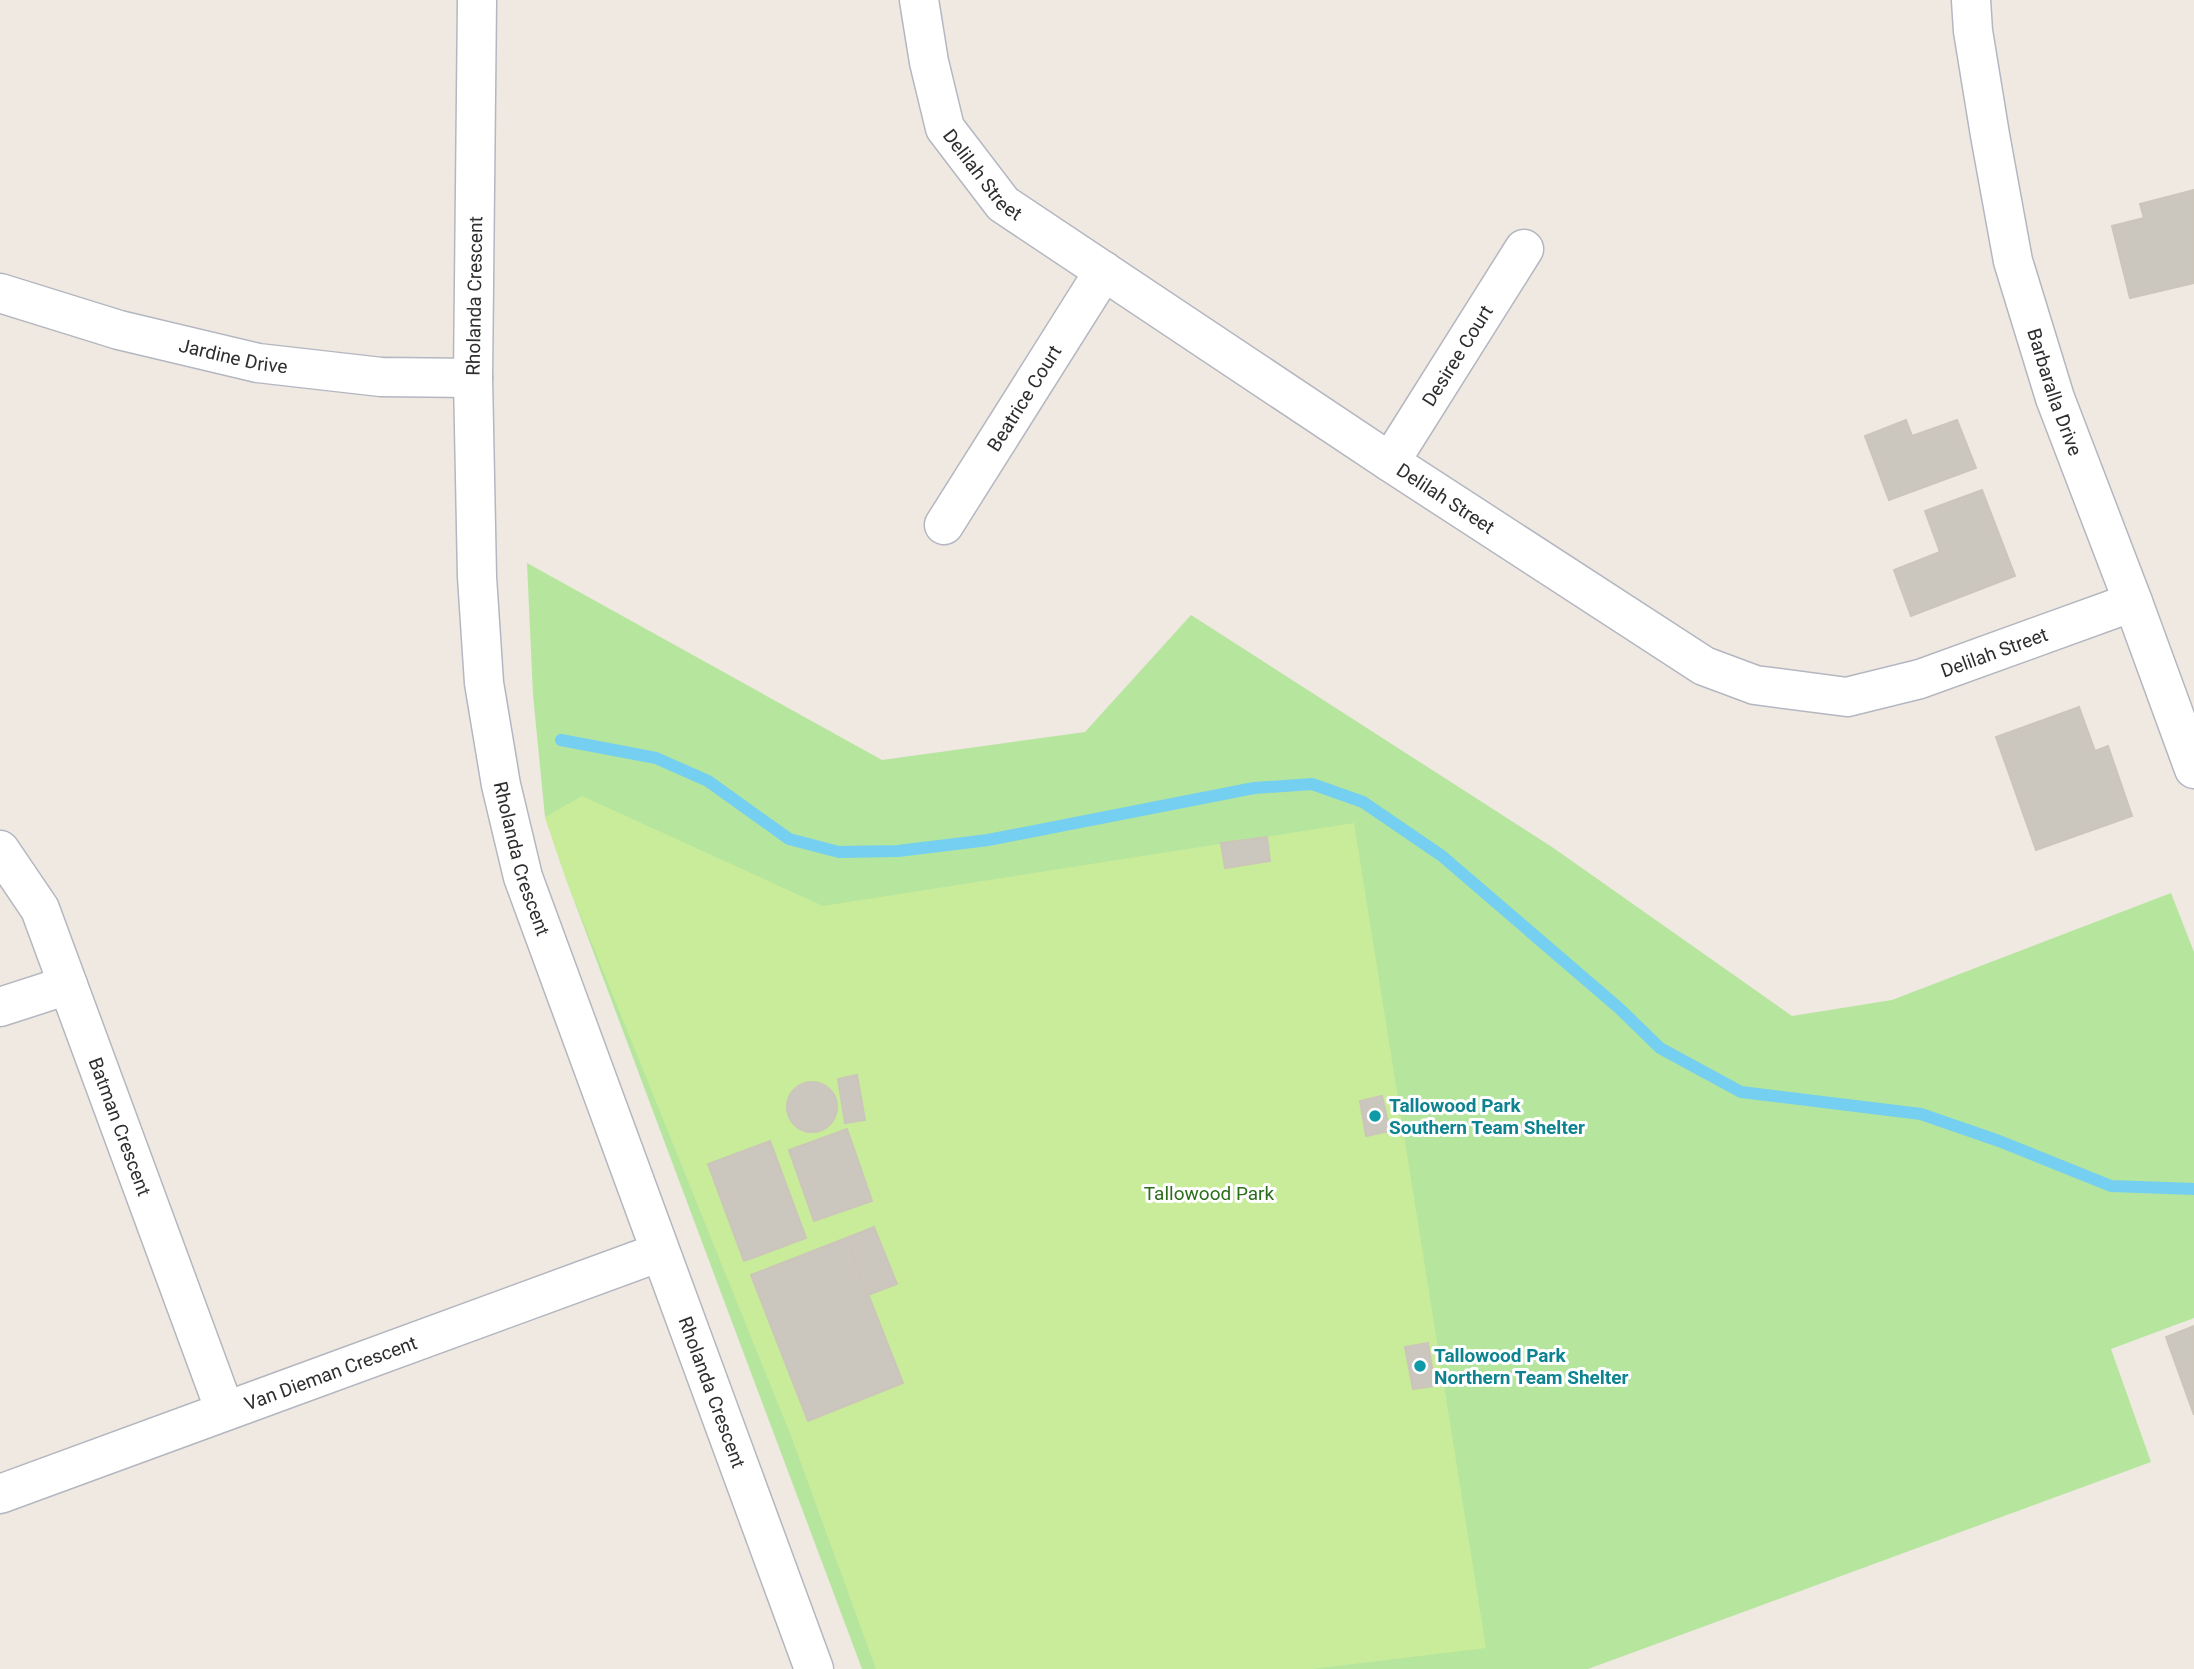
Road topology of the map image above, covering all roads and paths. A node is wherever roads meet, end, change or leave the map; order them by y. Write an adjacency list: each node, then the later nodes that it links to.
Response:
1 (477, 0): 7 (street, Rholanda Crescent)
2 (919, 0): 5 (street, Delilah Street)
3 (1971, 0): 10 (street, Barbaralla Drive)
4 (1524, 248): 8 (street, Desiree Court)
5 (1104, 271): 8 (street, Delilah Street); 9 (street, Beatrice Court)
6 (0, 293): 7 (street, Jardine Drive)
7 (473, 378): 15 (street, Rholanda Crescent)
8 (1390, 462): 10 (street, Delilah Street)
9 (944, 525)
10 (2133, 602): 11 (street, Barbaralla Drive)
11 (2194, 769)
12 (0, 850): 13 (street, Batman Crescent)
13 (68, 985): 14 (street); 16 (street, Batman Crescent)
14 (0, 1007)
15 (660, 1252): 16 (street, Van Dieman Crescent); 18 (street, Rholanda Crescent)
16 (225, 1411): 17 (street, Van Dieman Crescent)
17 (0, 1494)
18 (814, 1669)

